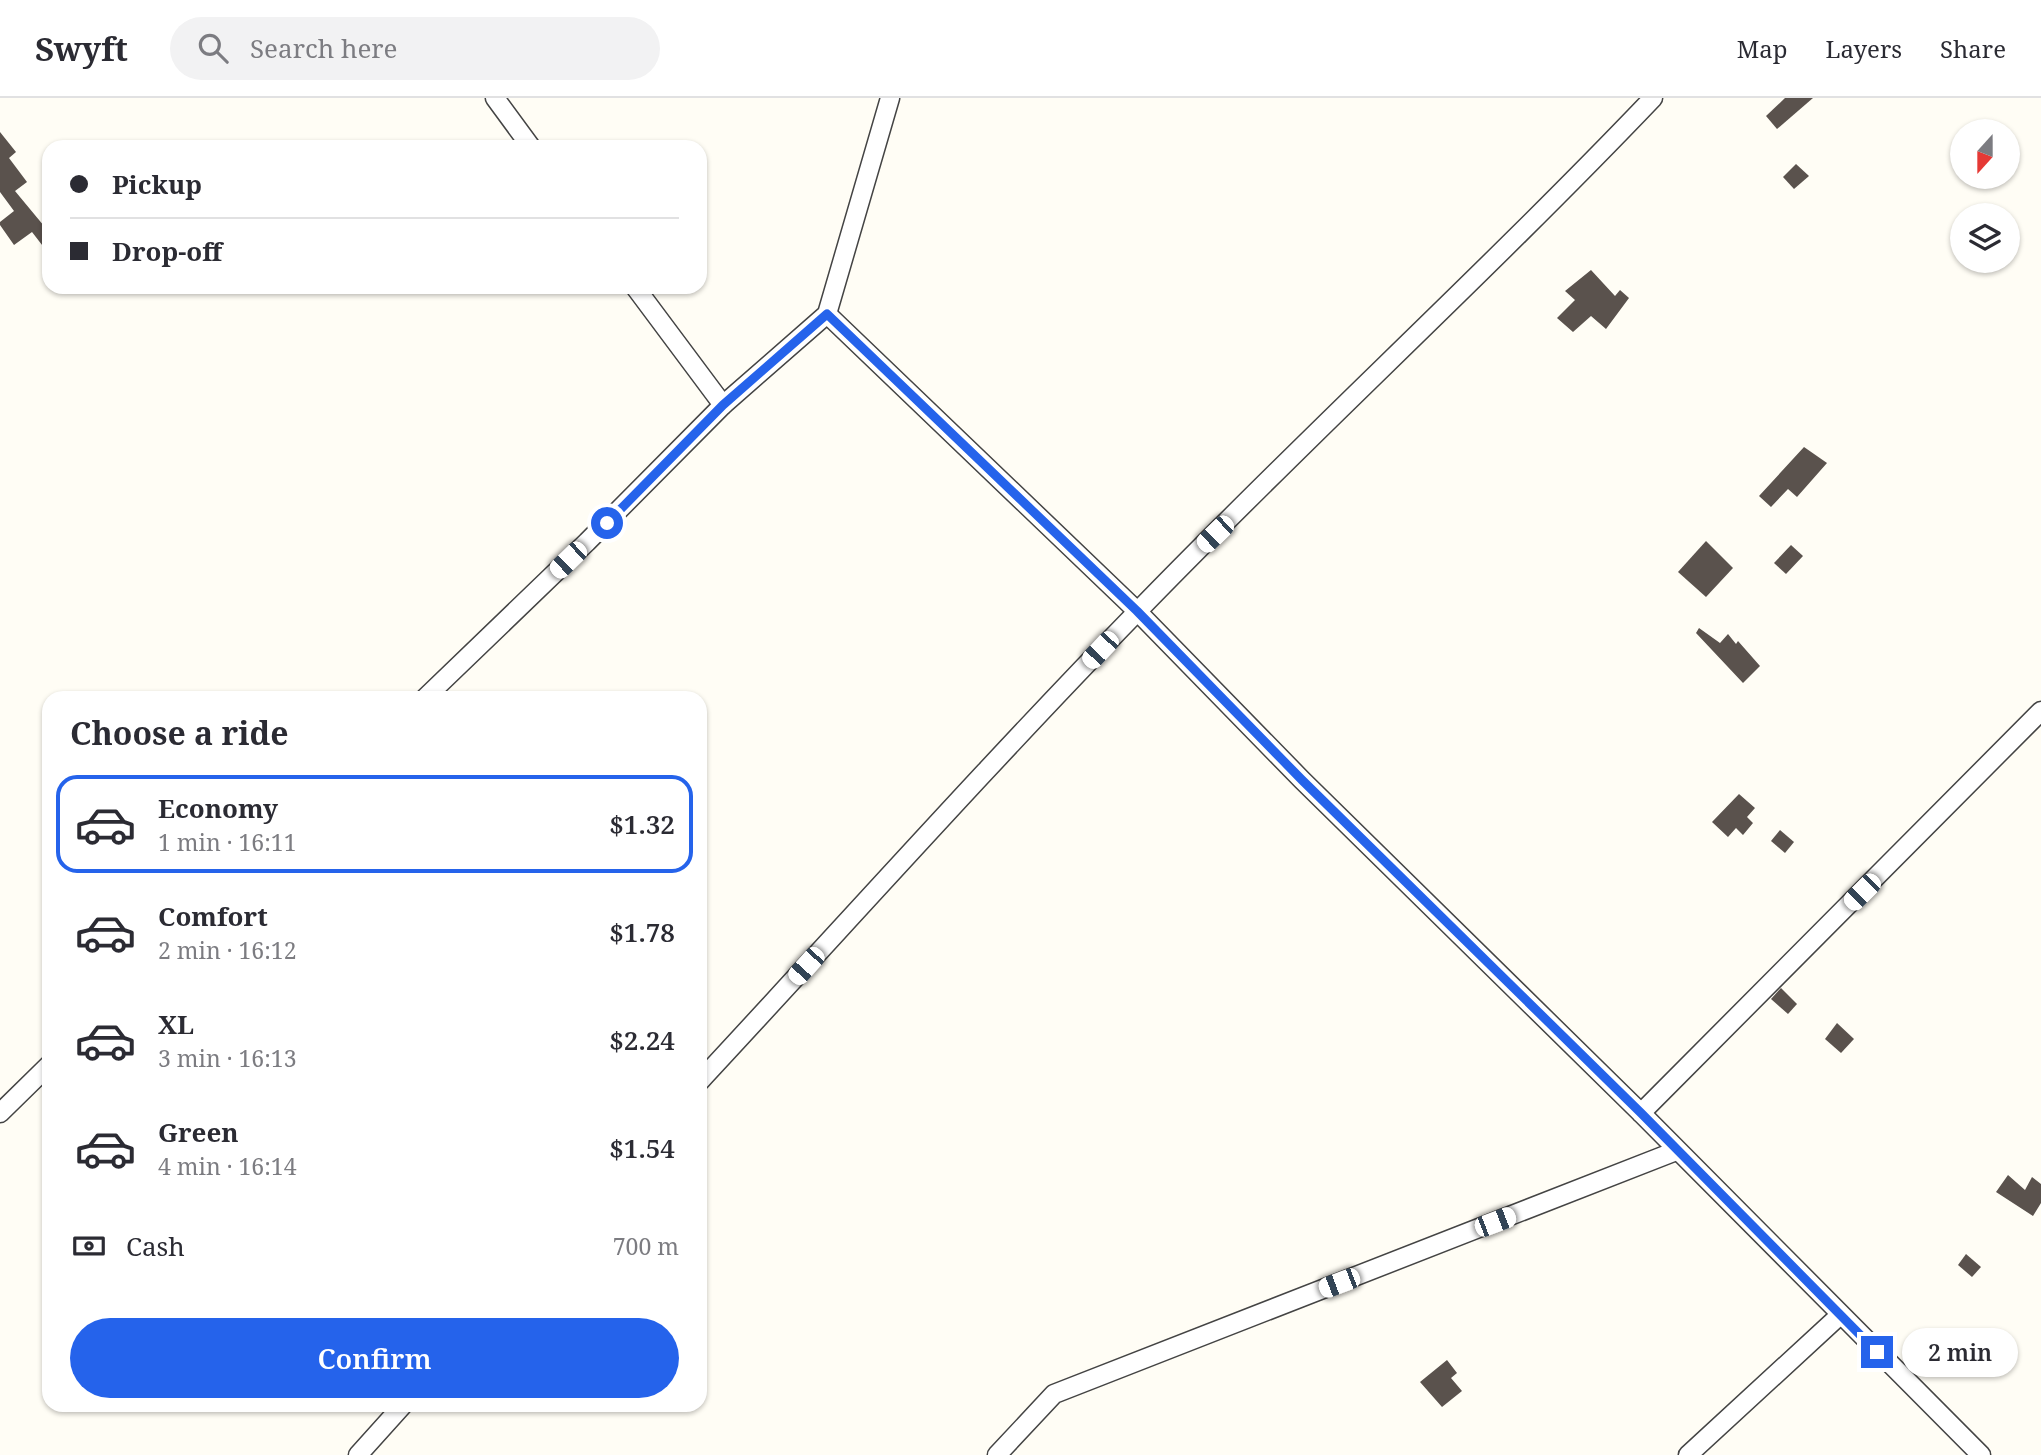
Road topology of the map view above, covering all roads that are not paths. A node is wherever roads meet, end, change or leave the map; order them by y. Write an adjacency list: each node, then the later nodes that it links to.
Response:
1 (495, 98): 4 (street)
2 (890, 98): 6 (street)
3 (1653, 98): 8 (street)
4 (526, 140)
5 (640, 294): 7 (street)
6 (827, 314): 7 (street); 8 (street)
7 (723, 405): 9 (street)
8 (1137, 611): 12 (street); 14 (street)
9 (432, 691)
10 (2041, 711): 14 (street)
11 (42, 1072): 13 (street)
12 (707, 1074)
13 (0, 1113)
14 (1641, 1113): 15 (street)
15 (1676, 1151): 16 (street); 19 (street)
16 (1839, 1316): 20 (street); 21 (street)
17 (397, 1412): 18 (street)
18 (358, 1455)
19 (998, 1455)
20 (1688, 1455)
21 (1981, 1455)

